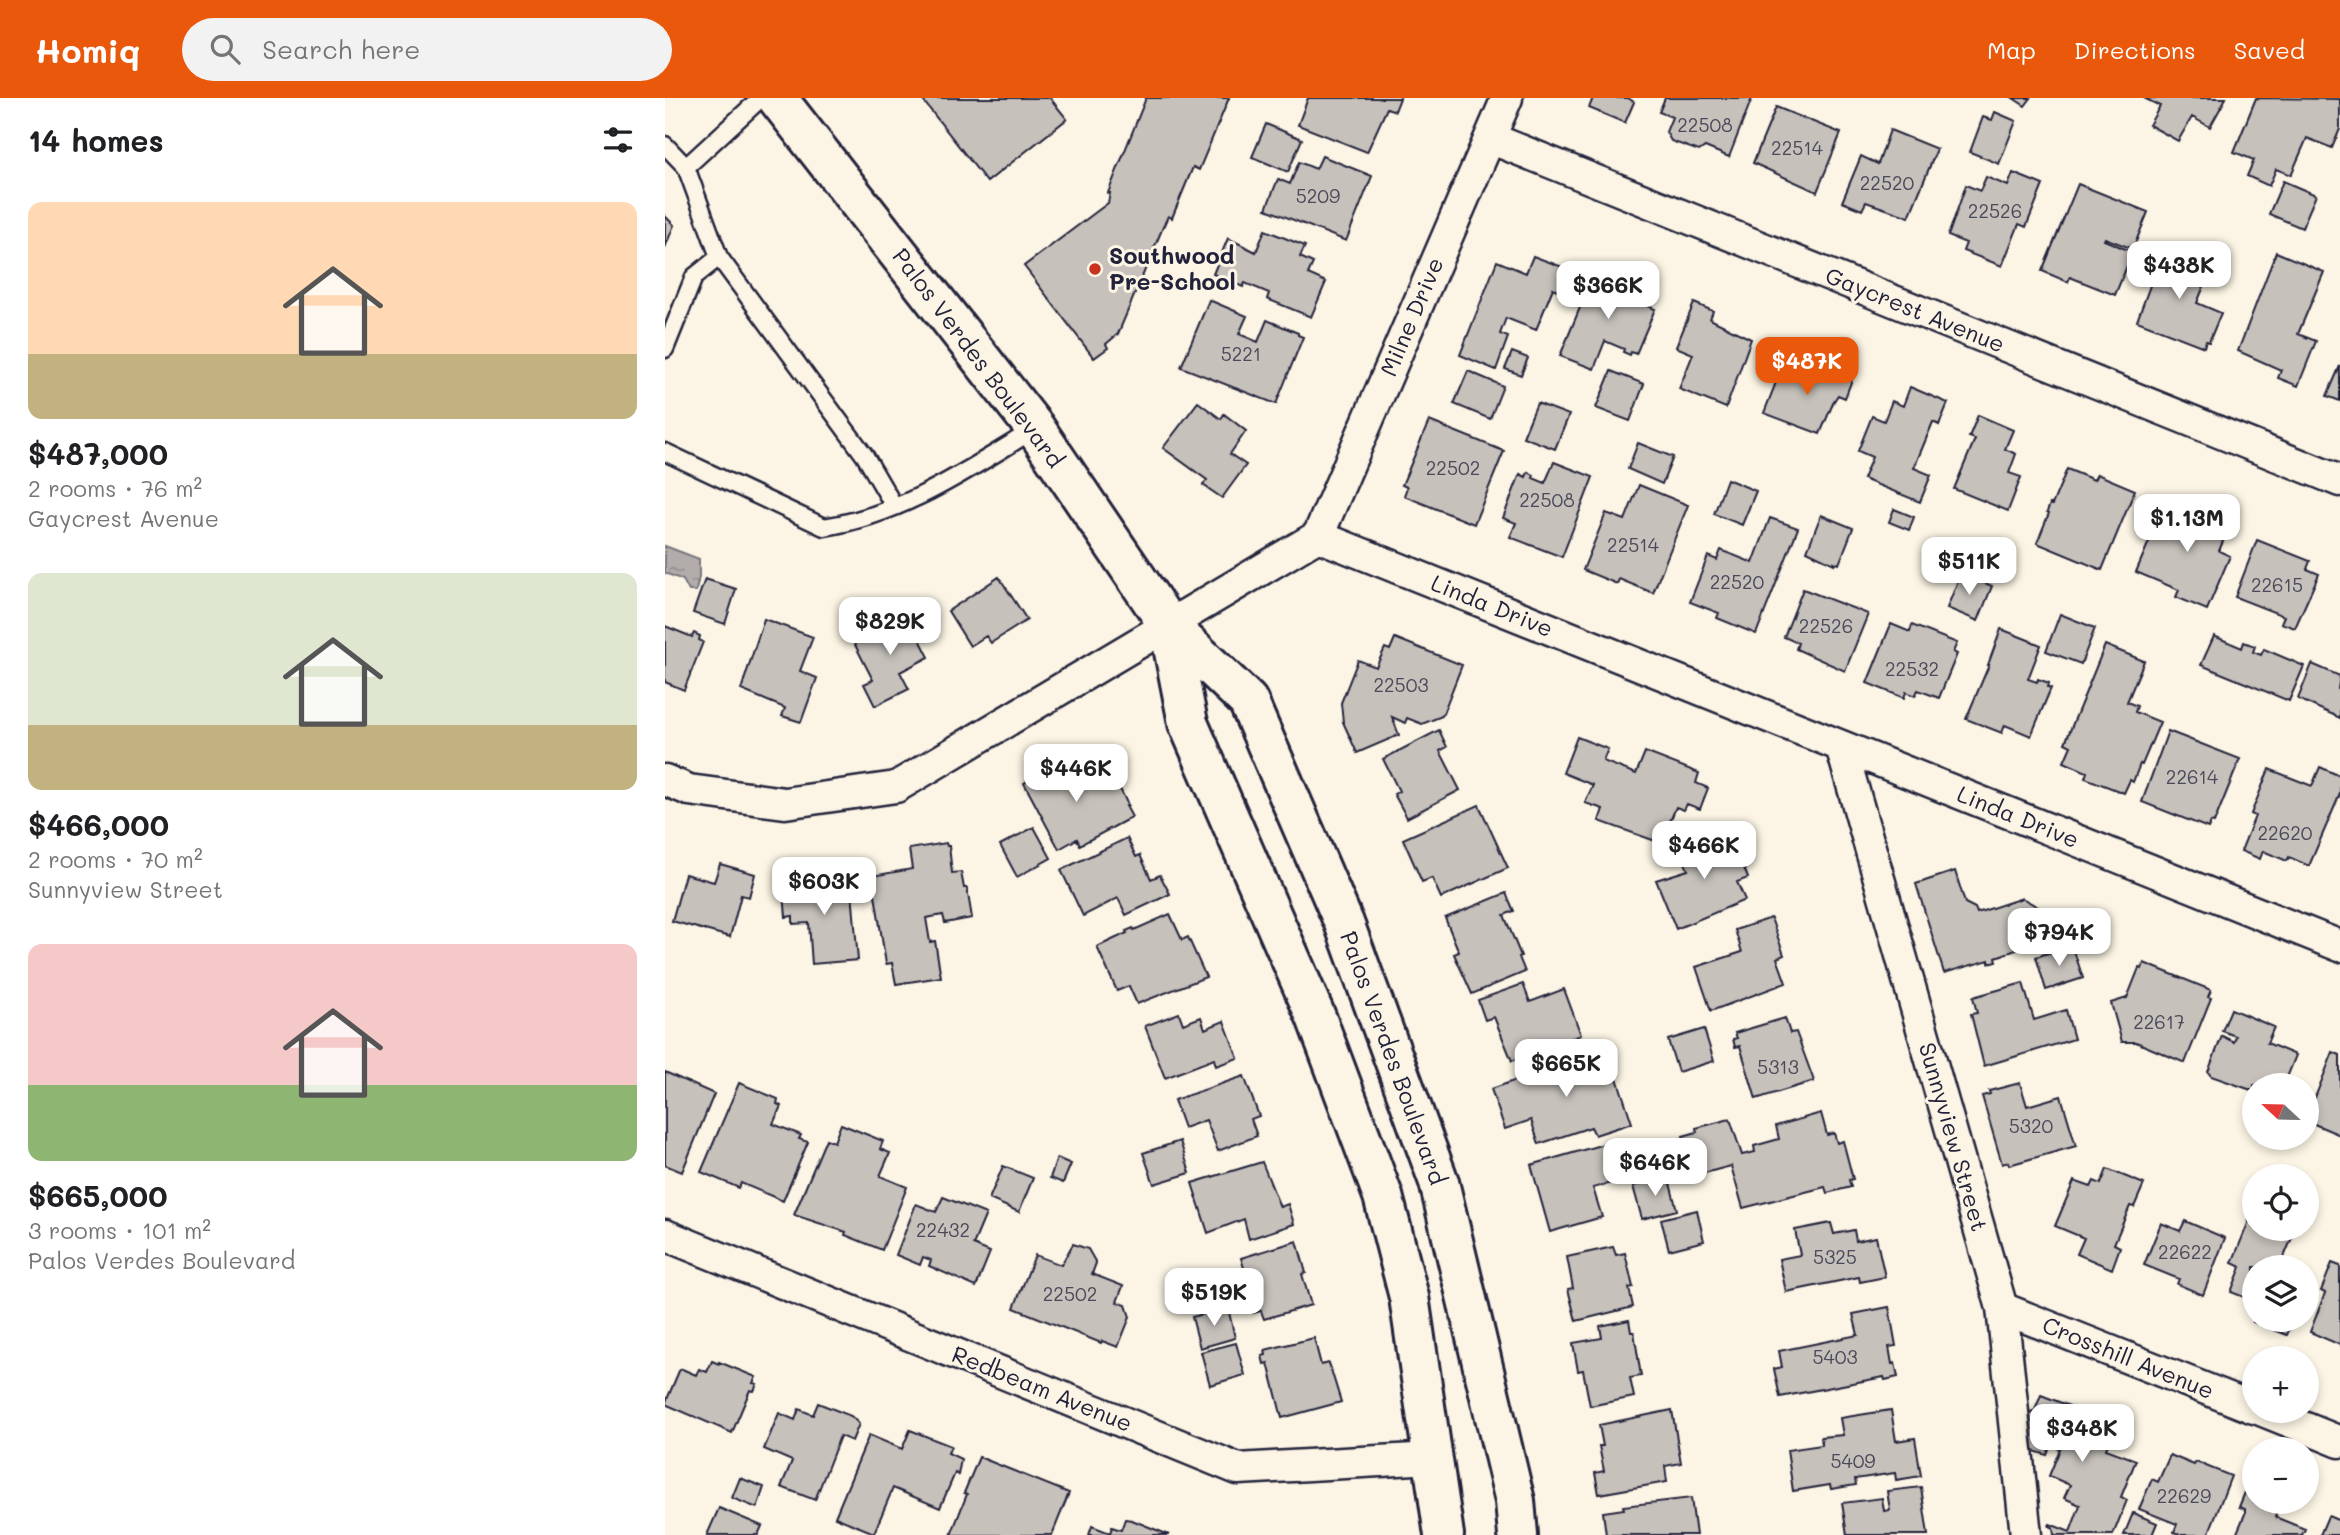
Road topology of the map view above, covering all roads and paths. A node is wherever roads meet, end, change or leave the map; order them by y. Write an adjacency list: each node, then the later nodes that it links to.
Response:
1 (761, 98): 6 (lane)
2 (777, 98): 9 (main road, Palos Verdes Boulevard)
3 (1507, 98): 4 (street, Milne Drive)
4 (1490, 138): 11 (street, Gaycrest Avenue); 13 (street, Milne Drive)
5 (665, 145): 6 (lane)
6 (686, 167): 7 (lane)
7 (719, 257): 8 (lane); 12 (lane)
8 (665, 349)
9 (1035, 428): 12 (lane); 14 (main road, Palos Verdes Boulevard)
10 (665, 453): 12 (lane)
11 (2340, 481)
12 (894, 506)
13 (1318, 536): 14 (street); 15 (street, Linda Drive)
14 (1169, 626): 16 (street); 18 (main road, Palos Verdes Boulevard); 19 (main road, Palos Verdes Boulevard)
15 (1841, 746): 17 (street, Linda Drive); 21 (street, Sunnyview Street)
16 (665, 780)
17 (2340, 946)
18 (1439, 1182): 19 (main road); 27 (main road, Palos Verdes Boulevard)
19 (1383, 1196): 25 (main road, Palos Verdes Boulevard)
20 (665, 1235): 25 (street, Redbeam Avenue)
21 (2002, 1308): 22 (street, Crosshill Avenue); 28 (street, Sunnyview Street)
22 (2242, 1403)
23 (2293, 1423): 24 (street)
24 (2340, 1442)
25 (1433, 1458): 26 (main road, Palos Verdes Boulevard)
26 (1444, 1535)
27 (1518, 1535)
28 (2026, 1535)

